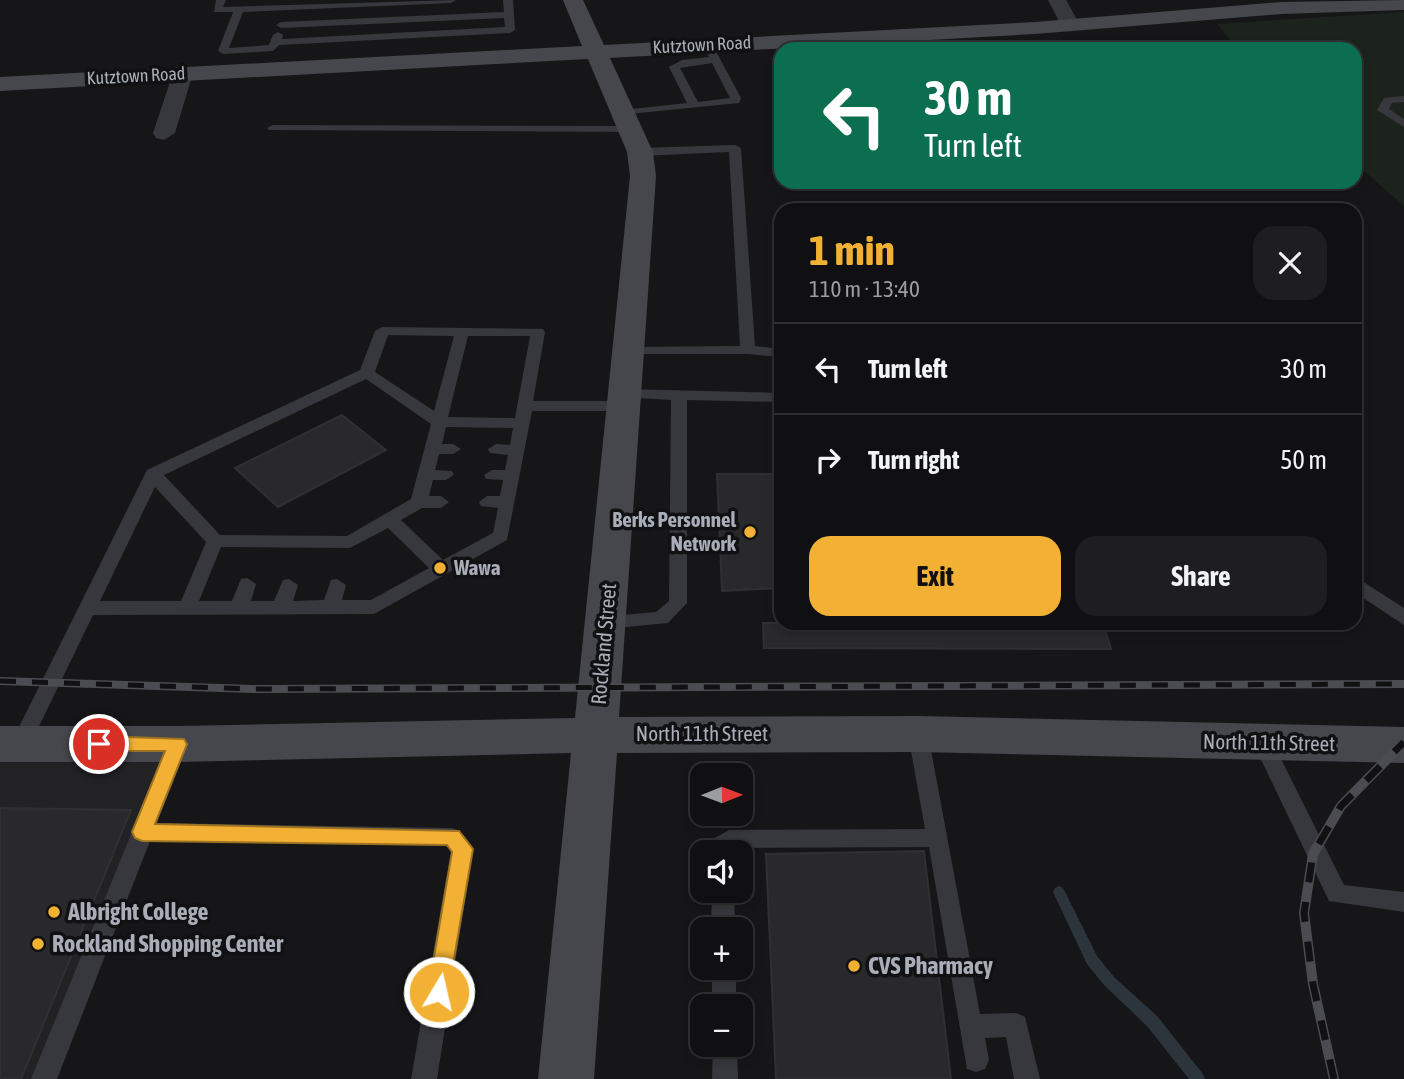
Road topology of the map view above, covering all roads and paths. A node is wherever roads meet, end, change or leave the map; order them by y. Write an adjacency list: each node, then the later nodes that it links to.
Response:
1 (221, 0): 8 (lane)
2 (451, 0): 7 (lane)
3 (508, 0): 9 (lane)
4 (573, 0): 14 (main road, Rockland Street)
5 (1057, 0): 11 (street)
6 (1404, 4): 11 (main road, Kutztown Road)
7 (286, 7): 8 (lane); 10 (lane)
8 (239, 9): 15 (lane)
9 (509, 15): 10 (lane); 12 (lane)
10 (281, 25): 15 (lane)
11 (1070, 25): 13 (main road, Kutztown Road)
12 (371, 37): 15 (lane); 16 (lane)
13 (945, 42)
14 (596, 50): 16 (main road, Kutztown Road); 19 (main road, Kutztown Road); 25 (main road, Rockland Street)
15 (268, 53): 16 (main road, Kutztown Road); 18 (main road, Kutztown Road)
16 (366, 63)
17 (774, 65): 19 (main road, Kutztown Road)
18 (183, 73): 20 (main road, Kutztown Road); 26 (street)
19 (717, 73): 22 (lane); 22 (lane)
20 (0, 84)
21 (1404, 99): 23 (lane)
22 (694, 105): 25 (lane)
23 (1404, 124)
24 (273, 128): 25 (lane)
25 (631, 131): 28 (lane); 29 (main road, Rockland Street)
26 (164, 133)
27 (462, 332): 31 (lane); 35 (lane); 36 (lane)
28 (748, 350): 29 (lane); 30 (lane)
29 (629, 351): 34 (main road, Rockland Street)
30 (774, 352)
31 (367, 373): 36 (lane); 41 (lane)
32 (679, 397): 33 (lane); 34 (lane); 63 (lane)
33 (774, 398)
34 (625, 400): 35 (lane); 63 (main road, Rockland Street)
35 (524, 414): 36 (lane); 40 (lane)
36 (439, 422): 37 (lane)
37 (433, 449): 38 (lane); 42 (lane)
38 (453, 449)
39 (496, 449): 40 (lane)
40 (517, 450): 45 (lane)
41 (153, 474): 51 (lane); 58 (lane)
42 (426, 475): 43 (lane); 46 (lane)
43 (446, 475)
44 (492, 475): 45 (lane)
45 (512, 475): 49 (lane)
46 (419, 502): 47 (lane); 50 (lane)
47 (441, 502)
48 (487, 502): 49 (lane)
49 (507, 502): 52 (lane)
50 (389, 519): 51 (lane); 52 (lane)
51 (215, 541): 59 (lane)
52 (441, 569): 57 (lane)
53 (247, 584): 60 (lane)
54 (289, 585): 61 (lane)
55 (337, 585): 57 (lane)
56 (1362, 588): 62 (lane)
57 (331, 607): 61 (lane)
58 (86, 608): 59 (lane); 66 (lane)
59 (187, 608): 60 (lane)
60 (239, 608): 61 (lane)
61 (281, 608)
62 (1404, 618)
63 (606, 622): 64 (main road, Rockland Street)
64 (596, 734): 65 (main road, North 11th Street); 68 (main road, North 11th Street); 79 (main road, Rockland Street)
65 (918, 734): 67 (main road, North 11th Street); 71 (lane)
66 (10, 743): 68 (main road, North 11th Street)
67 (1263, 743): 69 (main road, North 11th Street); 73 (lane)
68 (178, 744): 70 (lane)
69 (1404, 745)
70 (142, 832): 77 (lane); 78 (lane)
71 (938, 838): 72 (lane); 74 (lane)
72 (728, 840)
73 (1404, 902)
74 (970, 1026): 76 (lane); 81 (lane)
75 (725, 1057): 80 (lane)
76 (975, 1060)
77 (44, 1079)
78 (424, 1079)
79 (566, 1079)
80 (725, 1079)
81 (1027, 1079)

